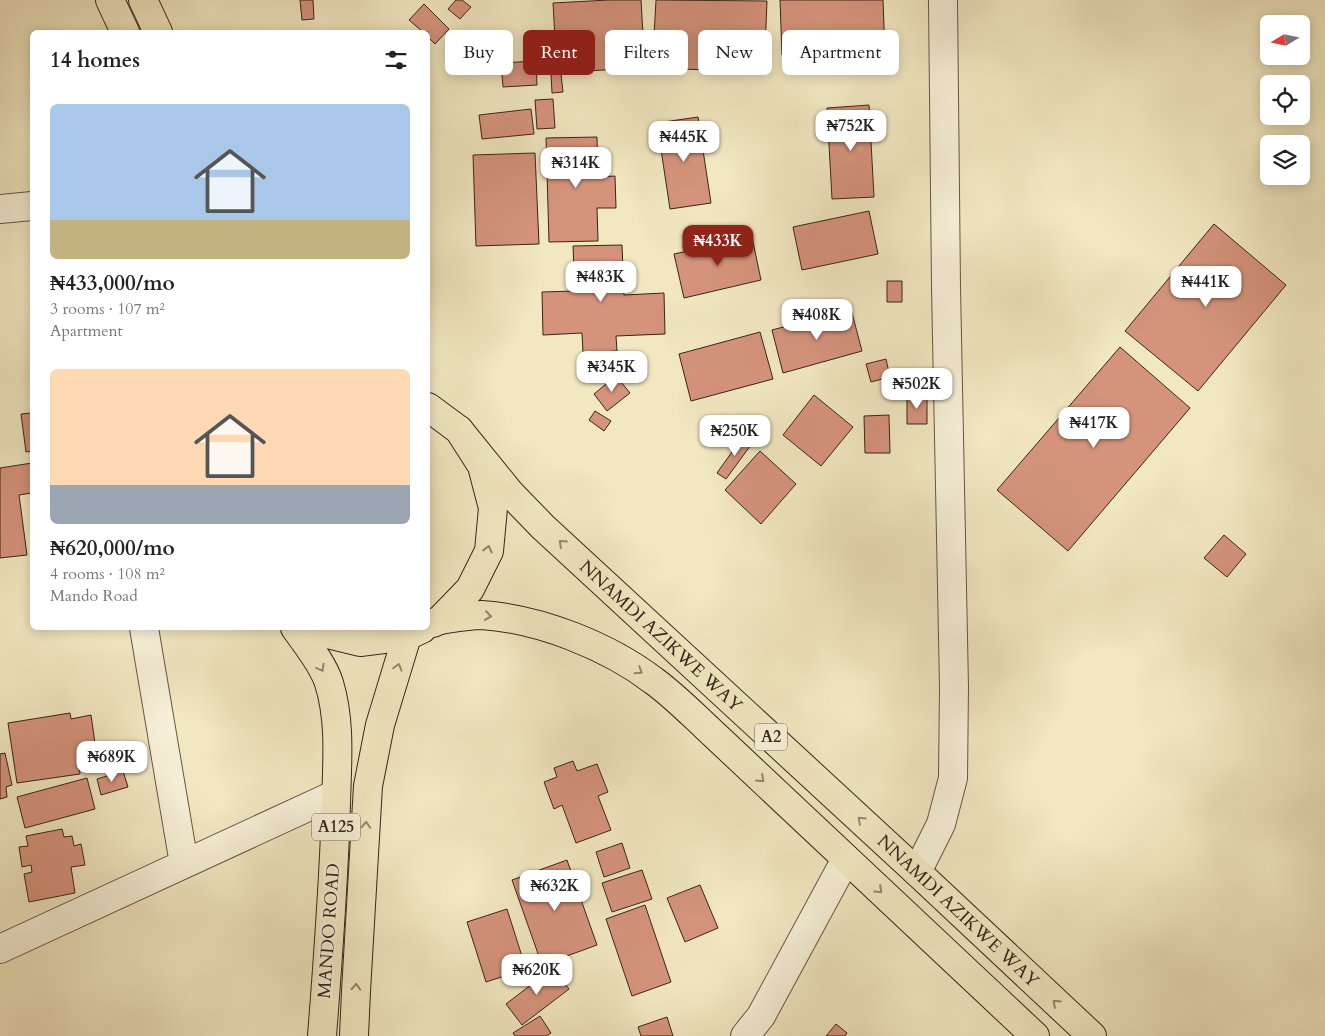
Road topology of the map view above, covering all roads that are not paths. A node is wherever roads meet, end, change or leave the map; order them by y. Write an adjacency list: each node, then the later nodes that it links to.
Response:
1 (110, 0): 4 (highway)
2 (143, 0): 5 (highway)
3 (943, 0): 20 (street)
4 (124, 30)
5 (157, 30)
6 (30, 206): 7 (street)
7 (0, 209)
8 (430, 408): 9 (highway)
9 (459, 430): 10 (highway, one-way to 9); 20 (highway, NNAMDI AZIKWE WAY / A2, one-way to 9)
10 (430, 623)
11 (430, 626): 18 (highway, NNAMDI AZIKWE WAY / A2, one-way to 18)
12 (144, 630): 19 (street)
13 (296, 630): 17 (highway, MANDO ROAD / A125, one-way to 17)
14 (315, 630): 15 (highway, NNAMDI AZIKWE WAY)
15 (412, 630)
16 (424, 630): 23 (highway, MANDO ROAD / A125, one-way to 16)
17 (336, 794): 19 (street); 22 (highway, MANDO ROAD / A125)
18 (846, 859): 24 (street); 25 (highway, NNAMDI AZIKWE WAY / A2, one-way to 25)
19 (184, 864): 21 (street)
20 (917, 872): 26 (highway, NNAMDI AZIKWE WAY / A2, one-way to 20)
21 (0, 949)
22 (322, 1036)
23 (354, 1036)
24 (745, 1036)
25 (1035, 1036)
26 (1092, 1036)

